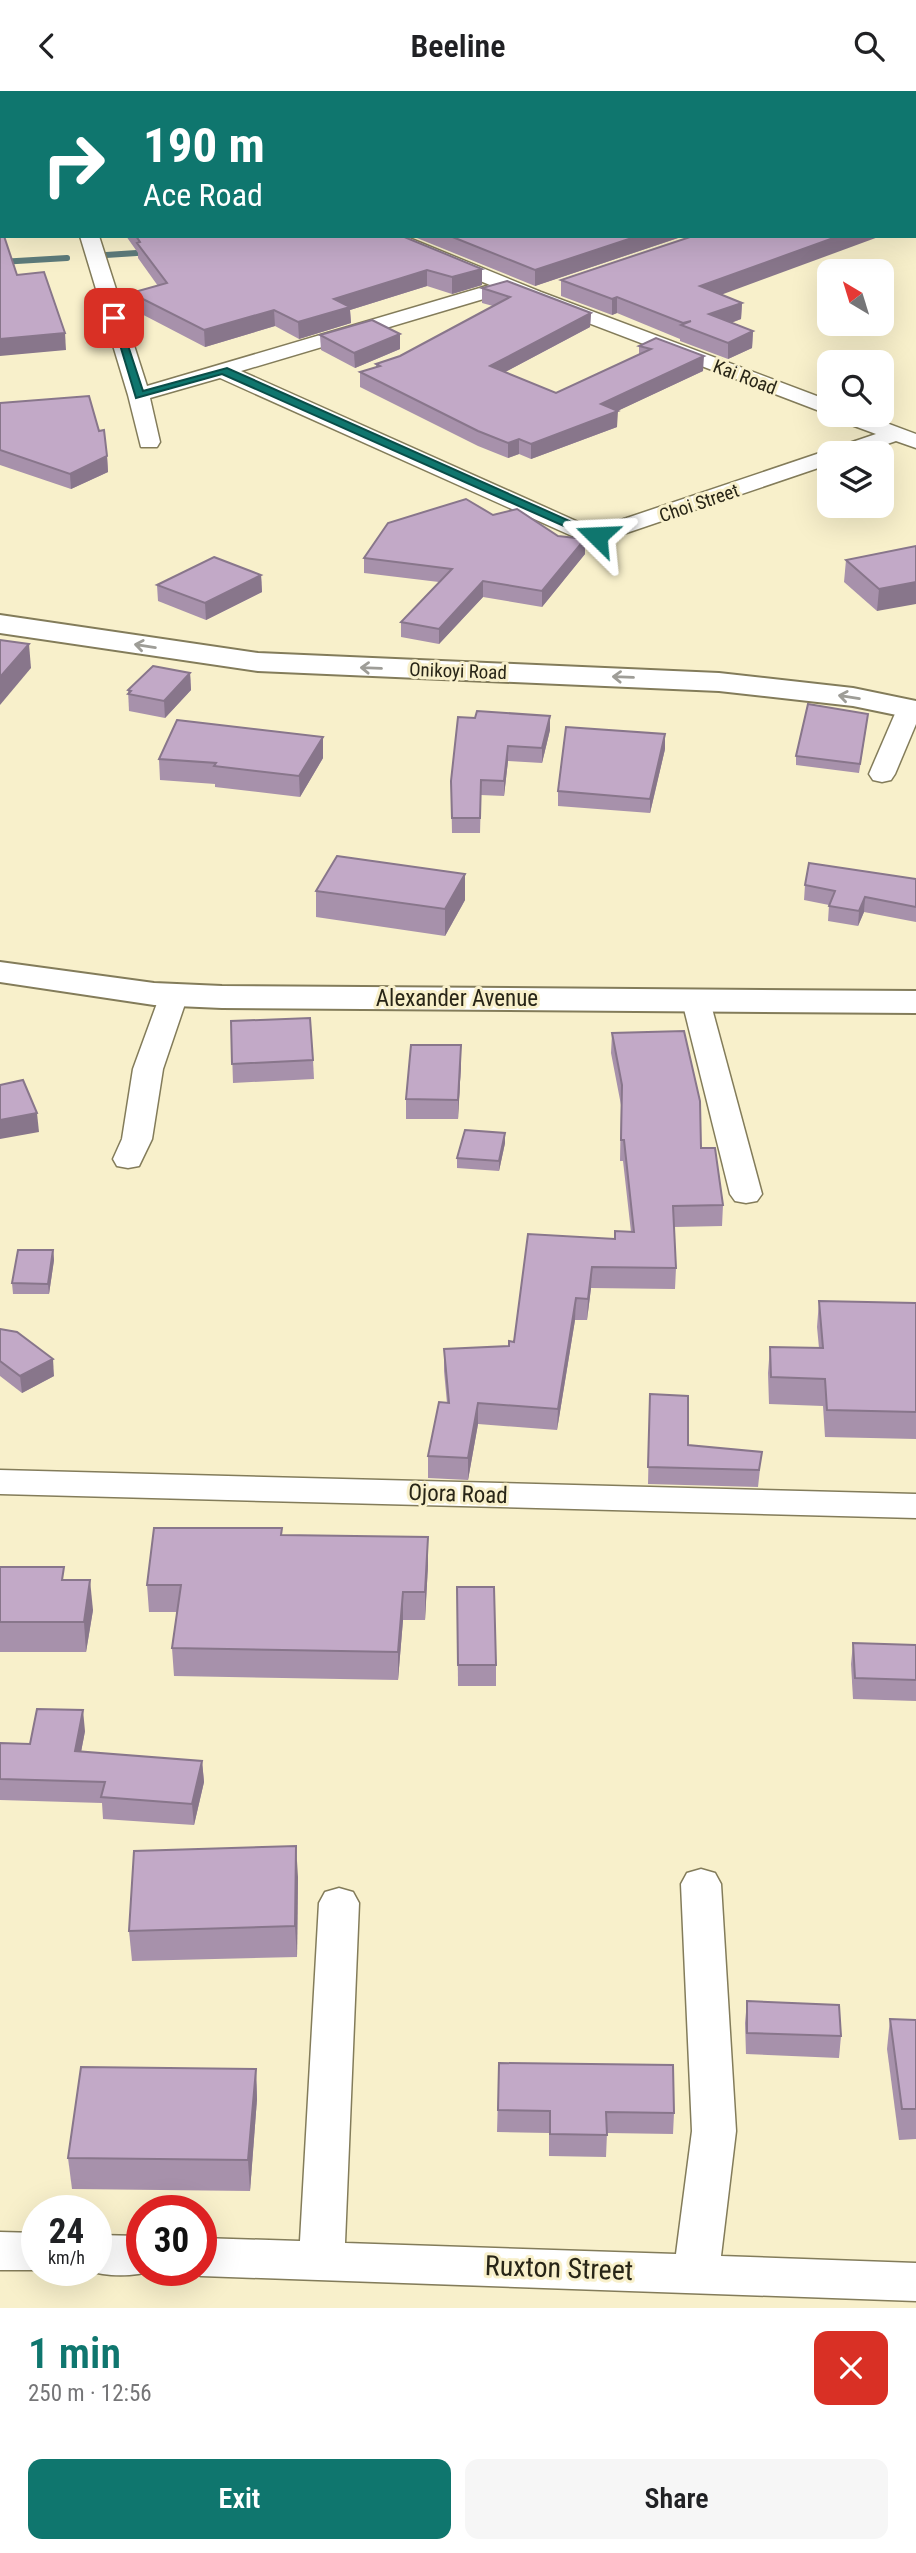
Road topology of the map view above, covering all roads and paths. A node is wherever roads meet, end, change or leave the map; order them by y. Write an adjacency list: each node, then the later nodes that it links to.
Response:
1 (90, 238): 9 (street)
2 (392, 238): 3 (street, Kai Road)
3 (508, 286): 5 (street, Kai Road); 6 (street)
4 (560, 288): 5 (street)
5 (534, 296): 10 (street, Kai Road)
6 (450, 303): 7 (street); 8 (street)
7 (467, 319)
8 (223, 371): 9 (street); 14 (street, Choi Street)
9 (139, 395): 13 (street)
10 (817, 404)
11 (879, 427): 12 (street)
12 (906, 437)
13 (149, 442)
14 (817, 461)
15 (0, 624): 16 (main road, Onikoyi Road, one-way to 15)
16 (913, 710): 17 (street)
17 (882, 774)
18 (0, 952): 20 (main road, Alexander Avenue)
19 (0, 972): 21 (main road, Alexander Avenue)
20 (916, 983)
21 (174, 995): 22 (main road, Alexander Avenue); 24 (street)
22 (696, 1001): 23 (main road, Alexander Avenue); 25 (street)
23 (916, 1002)
24 (128, 1159)
25 (746, 1194)
26 (0, 1482): 27 (street, Ojora Road)
27 (916, 1506)
28 (701, 1884): 34 (street)
29 (339, 1903): 33 (street)
30 (0, 2251): 31 (street)
31 (21, 2252)
32 (217, 2257): 33 (street, Ruxton Street)
33 (322, 2260): 34 (street, Ruxton Street)
34 (699, 2274): 35 (street, Ruxton Street)
35 (916, 2282)

